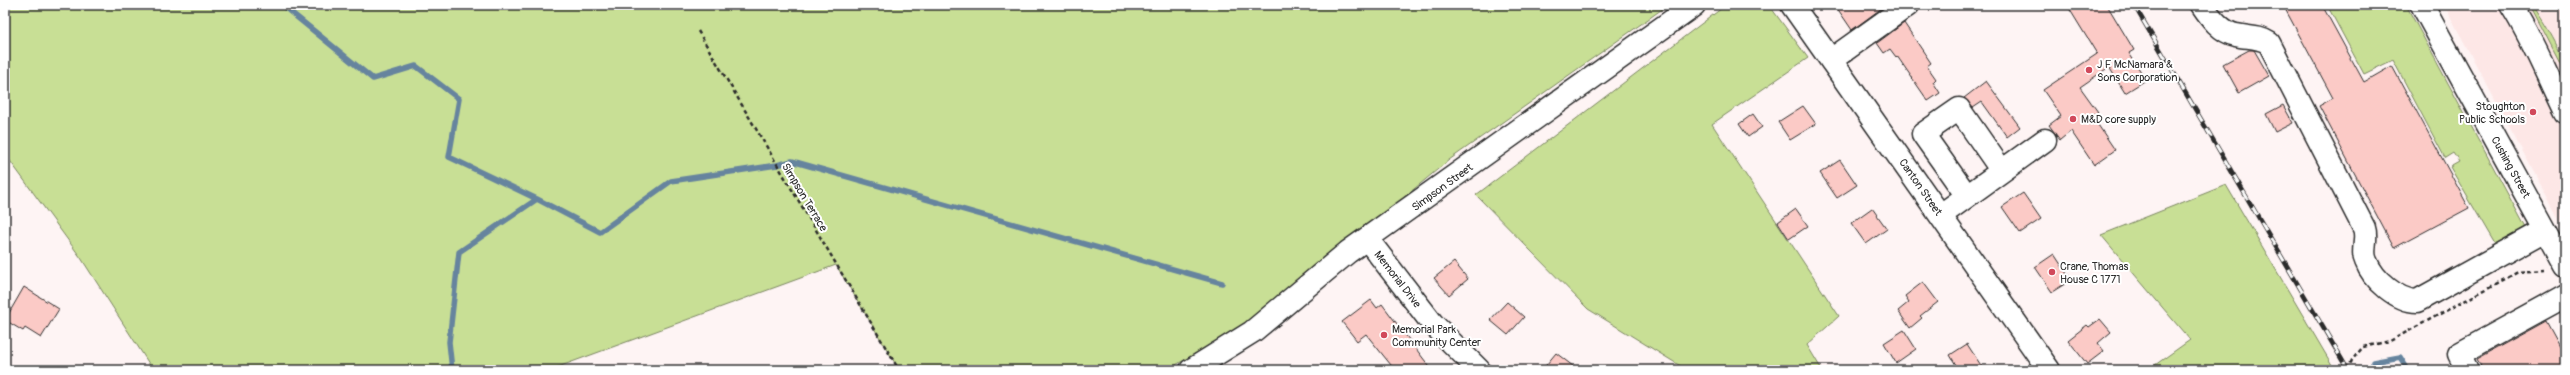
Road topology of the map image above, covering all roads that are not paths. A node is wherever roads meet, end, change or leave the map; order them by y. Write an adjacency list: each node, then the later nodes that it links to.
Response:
1 (1694, 5): 14 (street, Simpson Street)
2 (1792, 5): 7 (street, Canton Street)
3 (1908, 5): 7 (street)
4 (2202, 5): 13 (street)
5 (2422, 5): 13 (street, Cushing Street)
6 (2511, 5): 8 (street)
7 (1831, 60): 12 (street, Canton Street)
8 (2565, 112)
9 (2045, 140): 10 (street)
10 (2002, 170): 11 (street); 11 (street)
11 (1967, 196): 12 (street)
12 (1941, 215): 19 (street, Canton Street)
13 (2545, 230): 15 (street, Cushing Street)
14 (1368, 240): 17 (street, Simpson Street); 18 (street, Memorial Drive)
15 (2565, 265)
16 (2565, 296): 20 (street)
17 (1191, 370)
18 (1479, 370)
19 (2049, 370)
20 (2467, 370)

